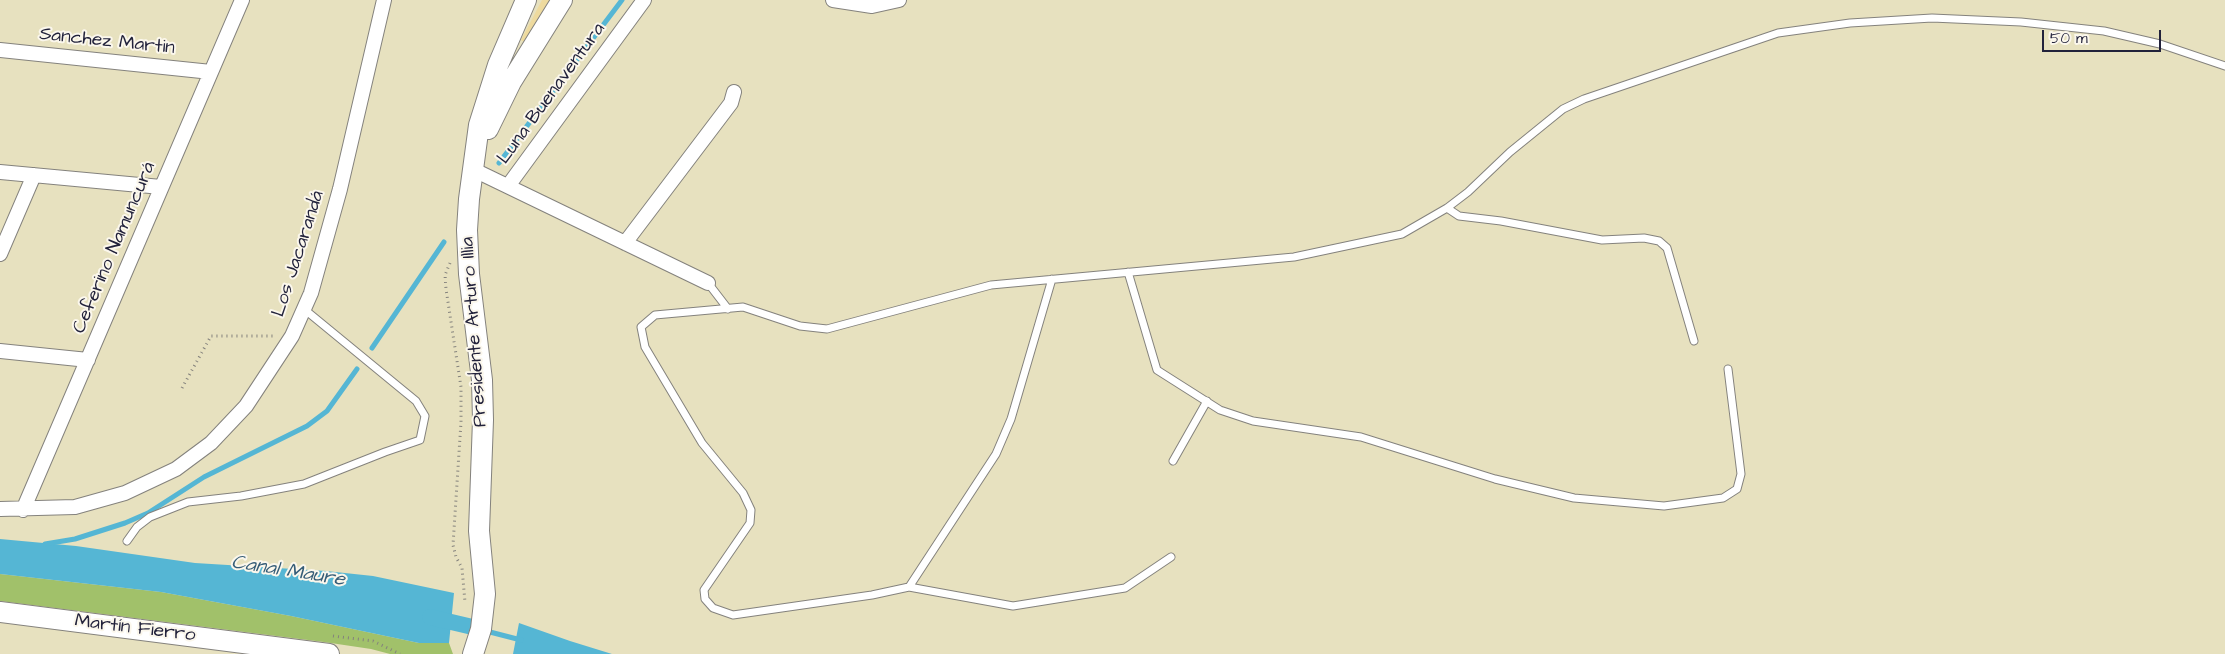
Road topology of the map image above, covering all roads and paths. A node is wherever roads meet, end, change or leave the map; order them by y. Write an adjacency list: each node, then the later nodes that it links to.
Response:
1 (242, 0): 10 (street, Ceferino Namuncurá)
2 (384, 0): 23 (street, Los Jacarandá)
3 (526, 0): 12 (street, Presidente Arturo Illia)
4 (562, 0): 12 (street, Presidente Arturo Illia)
5 (644, 0): 15 (street, Luna Buenaventura)
6 (833, 0): 7 (street)
7 (899, 0)
8 (0, 50): 10 (street, Sanchez Martin)
9 (2225, 66): 17 (lane)
10 (210, 72): 16 (street, Ceferino Namuncurá)
11 (734, 92): 18 (street)
12 (473, 162): 15 (street); 40 (street, Presidente Arturo Illia)
13 (0, 172): 14 (street)
14 (34, 175): 16 (street); 19 (street)
15 (508, 186): 18 (street)
16 (162, 187): 28 (street, Ceferino Namuncurá)
17 (1447, 208): 20 (lane); 26 (lane)
18 (625, 243): 22 (street)
19 (0, 254)
20 (1128, 272): 21 (lane); 31 (lane)
21 (1052, 279): 24 (lane); 37 (lane)
22 (708, 283): 24 (lane)
23 (304, 309): 25 (street, Los Jacarandá); 35 (lane)
24 (728, 309): 37 (lane)
25 (292, 336): 30 (path); 34 (street, Los Jacarandá)
26 (1694, 341)
27 (0, 351): 28 (street)
28 (88, 360): 34 (street, Ceferino Namuncurá)
29 (1728, 369): 31 (lane)
30 (182, 388)
31 (1207, 401): 32 (lane)
32 (1173, 461)
33 (0, 509): 34 (street, Los Jacarandá)
34 (23, 510)
35 (128, 541)
36 (1171, 557): 37 (lane)
37 (909, 587)
38 (0, 612): 39 (street, Martín Fierro)
39 (330, 654)
40 (473, 654)

